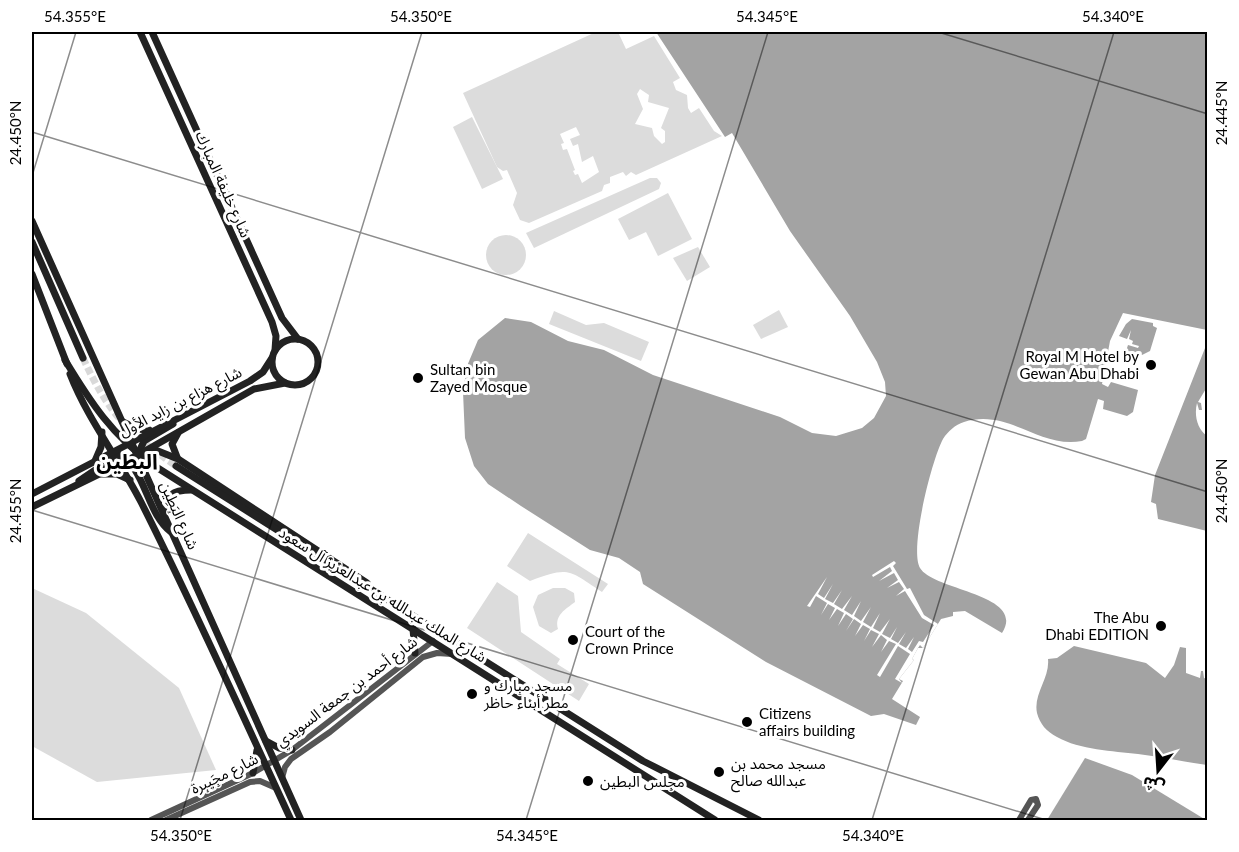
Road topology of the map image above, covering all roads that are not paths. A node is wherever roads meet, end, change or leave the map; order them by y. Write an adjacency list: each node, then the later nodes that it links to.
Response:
1 (140, 32): 9 (main road, شارع خليفة المبارك)
2 (152, 32): 8 (main road, شارع خليفة المبارك)
3 (32, 221): 7 (main road, شارع البَطِين)
4 (32, 242): 10 (main road)
5 (32, 274): 12 (main road, شارع البَطِين)
6 (87, 322): 7 (main road)
7 (78, 326): 15 (main road, شارع البَطِين)
8 (298, 339): 9 (main road); 13 (main road)
9 (275, 350): 11 (main road)
10 (83, 358)
11 (272, 358): 13 (main road); 14 (main road, شارع هزاع بن زايد الأول)
12 (65, 360): 18 (main road, شارع البَطِين); 19 (main road)
13 (285, 383): 17 (main road, شارع هزاع بن زايد الأول)
14 (179, 417): 16 (main road, شارع هزاع بن زايد الأول); 20 (main road)
15 (121, 419): 16 (main road); 19 (main road, شارع البَطِين)
16 (154, 429): 19 (main road, شارع هزاع بن زايد الأول)
17 (180, 430): 20 (main road, شارع هزاع بن زايد الأول); 23 (main road)
18 (102, 432): 21 (main road, شارع البَطِين); 22 (main road)
19 (128, 444): 20 (main road, شارع البَطِين); 21 (main road, شارع هزاع بن زايد الأول); 21 (main road)
20 (138, 455): 21 (main road, شارع هزاع بن زايد الأول); 24 (main road, شارع الملك عبدالله بن عبدالعزيز آل سعود); 31 (main road, شارع البَطِين)
21 (120, 457): 22 (main road, شارع هزاع بن زايد الأول); 25 (main road, شارع هزاع بن زايد الأول); 26 (main road, شارع البَطِين); 27 (main road); 32 (main road)
22 (95, 461): 29 (main road, شارع هزاع بن زايد الأول)
23 (177, 462): 24 (main road, شارع الملك عبدالله بن عبدالعزيز آل سعود); 35 (main road, شارع الملك عبدالله بن عبدالعزيز آل سعود)
24 (153, 465): 28 (main road, شارع الملك عبدالله بن عبدالعزيز آل سعود)
25 (95, 475): 26 (main road); 27 (main road, شارع هزاع بن زايد الأول)
26 (130, 480): 41 (main road, شارع البَطِين)
27 (77, 484): 30 (main road, شارع هزاع بن زايد الأول)
28 (192, 490): 31 (main road); 33 (main road, شارع الملك عبدالله بن عبدالعزيز آل سعود)
29 (32, 494)
30 (32, 507)
31 (165, 516): 32 (main road, شارع البَطِين)
32 (173, 533): 40 (main road, شارع البَطِين)
33 (413, 629): 34 (main road, شارع الملك عبدالله بن عبدالعزيز آل سعود); 36 (main road)
34 (433, 641): 35 (main road); 36 (street, شارع أحمد بن جمعة السويدي); 37 (main road, شارع الملك عبدالله بن عبدالعزيز آل سعود)
35 (465, 649): 53 (main road, شارع الملك عبدالله بن عبدالعزيز آل سعود)
36 (415, 653): 38 (street, شارع أحمد بن جمعة السويدي)
37 (452, 654): 39 (street, شارع أحمد بن جمعة السويدي); 52 (main road, شارع الملك عبدالله بن عبدالعزيز آل سعود)
38 (360, 698): 39 (street); 42 (street, شارع أحمد بن جمعة السويدي)
39 (361, 708): 42 (street, شارع أحمد بن جمعة السويدي)
40 (266, 741): 42 (main road); 43 (main road, شارع البَطِين)
41 (257, 748): 44 (main road, شارع البَطِين); 45 (main road)
42 (293, 752): 43 (street, شارع أحمد بن جمعة السويدي); 46 (street, شارع أحمد بن جمعة السويدي)
43 (274, 761): 44 (street, شارع مجَيبرة); 46 (main road, شارع البَطِين)
44 (266, 766): 45 (street, شارع مجَيبرة); 47 (main road, شارع البَطِين)
45 (253, 773): 48 (street, شارع مجَيبرة)
46 (282, 782): 51 (main road, شارع البَطِين)
47 (276, 788): 49 (street, شارع مجَيبرة); 50 (main road, شارع البَطِين)
48 (151, 820)
49 (166, 820)
50 (291, 820)
51 (301, 820)
52 (715, 820)
53 (759, 820)
54 (1019, 820): 55 (street)
55 (1028, 820)

